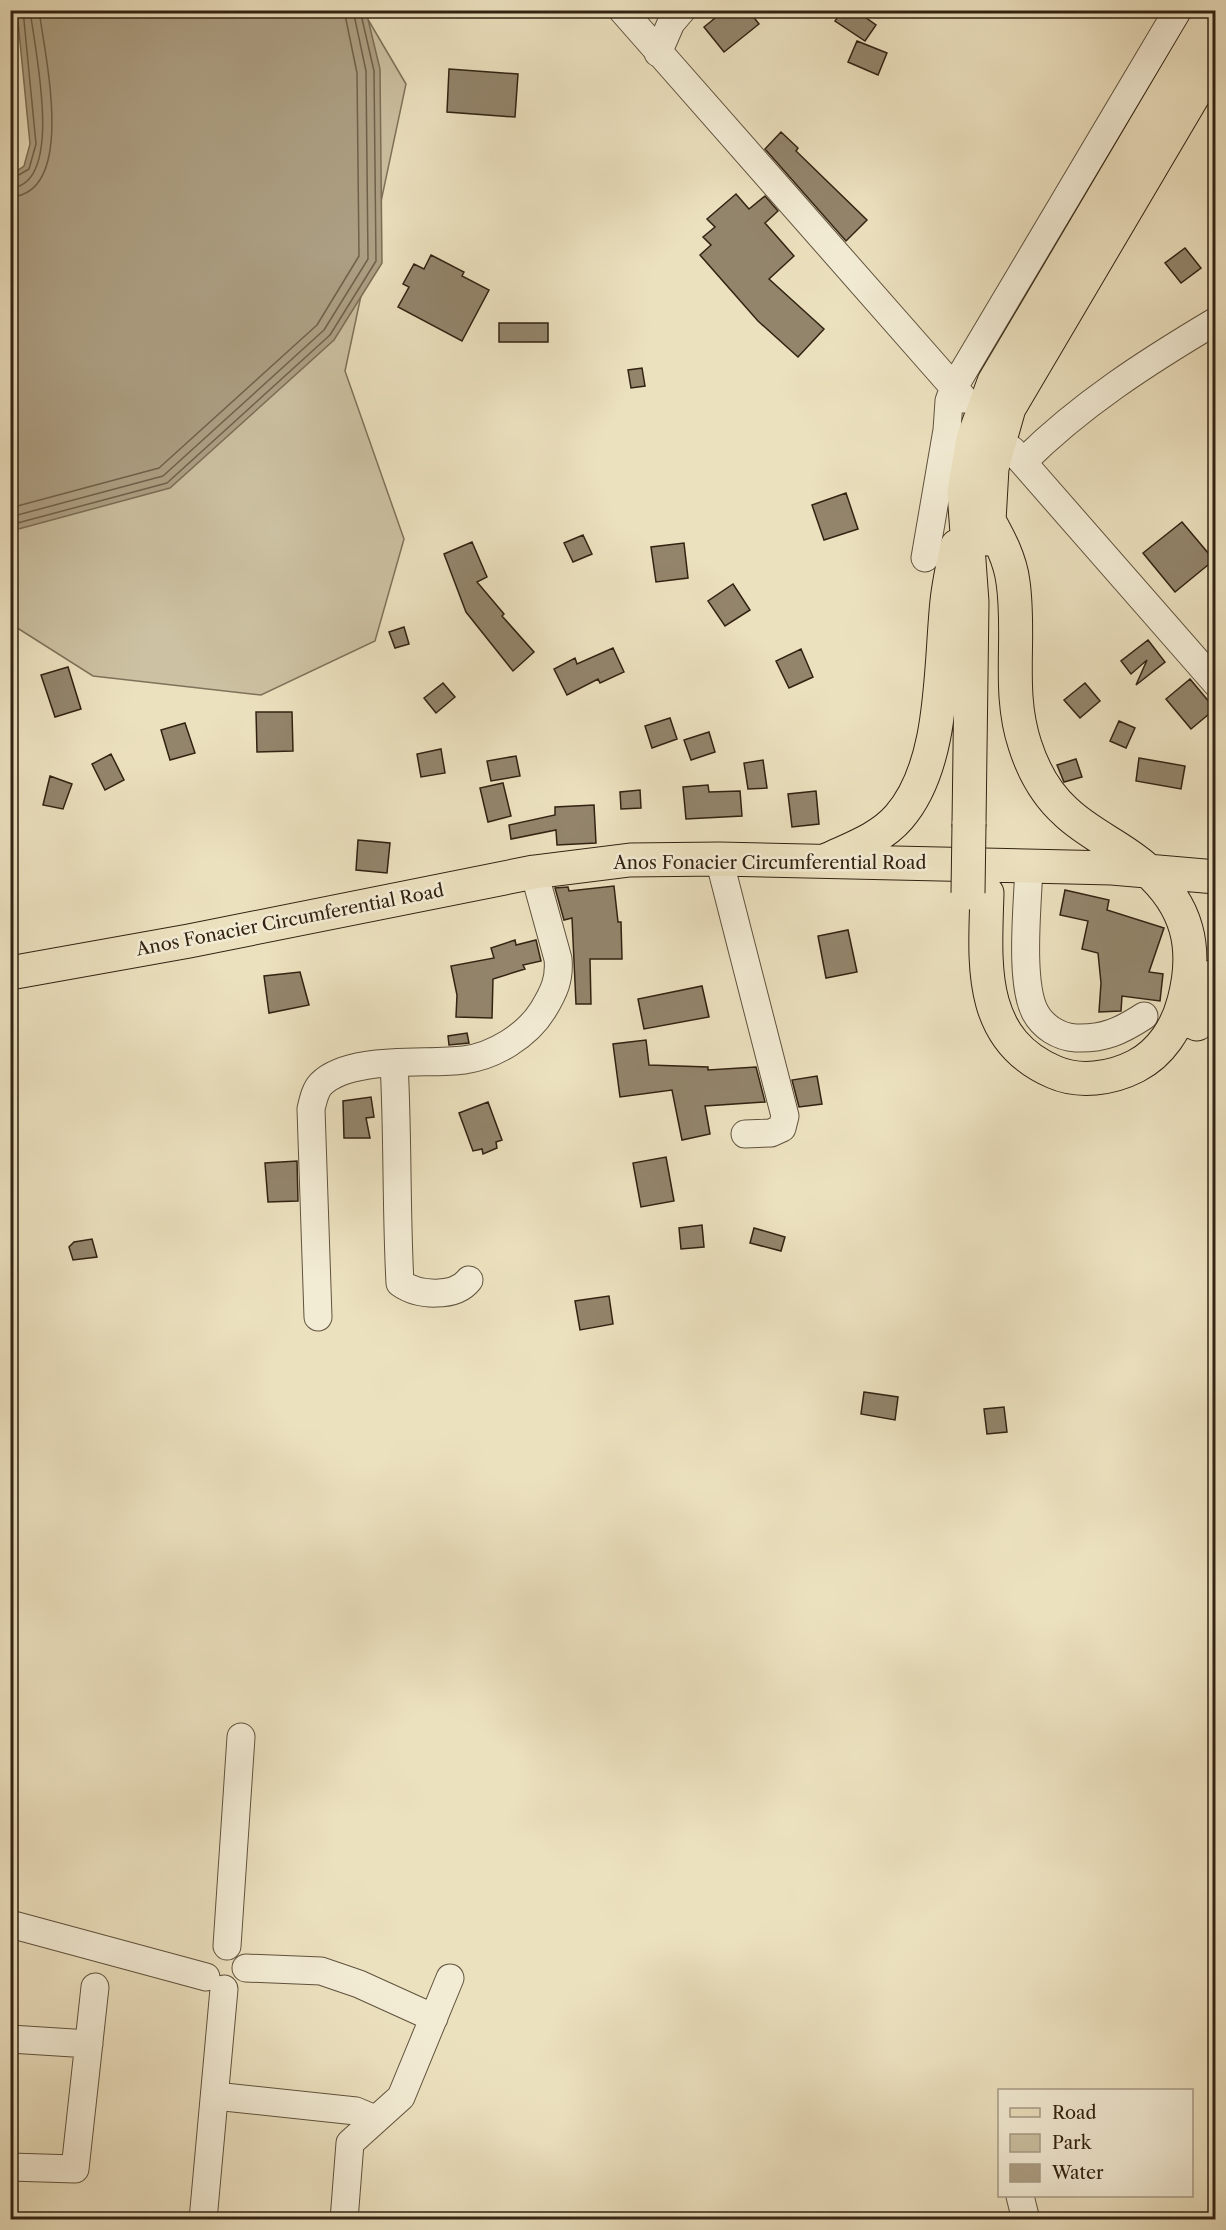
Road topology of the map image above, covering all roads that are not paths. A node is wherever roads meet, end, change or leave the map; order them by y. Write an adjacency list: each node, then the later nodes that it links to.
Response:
1 (622, 10): 5 (street)
2 (682, 10): 5 (street)
3 (1178, 10): 8 (street)
4 (1205, 14): 9 (main road)
5 (658, 53): 8 (street)
6 (1215, 57): 9 (main road)
7 (1215, 321): 11 (street)
8 (961, 394): 10 (street)
9 (976, 517): 13 (main road); 15 (main road); 20 (main road)
10 (925, 558)
11 (1215, 683)
12 (718, 859): 13 (main road, Anos Fonacier Circumferential Road); 16 (main road, Anos Fonacier Circumferential Road); 23 (street)
13 (824, 861): 14 (main road, Anos Fonacier Circumferential Road)
14 (1029, 865): 15 (main road, Anos Fonacier Circumferential Road); 21 (street)
15 (1146, 869): 17 (main road, Anos Fonacier Circumferential Road); 20 (main road)
16 (534, 872): 18 (main road, Anos Fonacier Circumferential Road); 22 (street)
17 (1215, 877)
18 (10, 973)
19 (1215, 975): 20 (main road)
20 (1192, 1008)
21 (1144, 1017)
22 (394, 1062): 24 (street); 25 (street)
23 (746, 1134)
24 (469, 1280)
25 (318, 1317)
26 (241, 1737): 29 (street)
27 (10, 1908): 31 (street)
28 (10, 1924): 31 (street)
29 (227, 1946): 30 (street); 31 (street)
30 (246, 1968): 31 (street); 34 (street)
31 (212, 1976): 37 (street)
32 (450, 1978): 34 (street)
33 (95, 1987): 36 (street)
34 (434, 2018): 38 (street)
35 (10, 2039): 36 (street)
36 (89, 2044): 39 (street)
37 (215, 2096): 38 (street); 41 (street)
38 (375, 2119): 42 (street)
39 (10, 2167)
40 (1020, 2197): 43 (street)
41 (203, 2220)
42 (345, 2220)
43 (1026, 2220)

